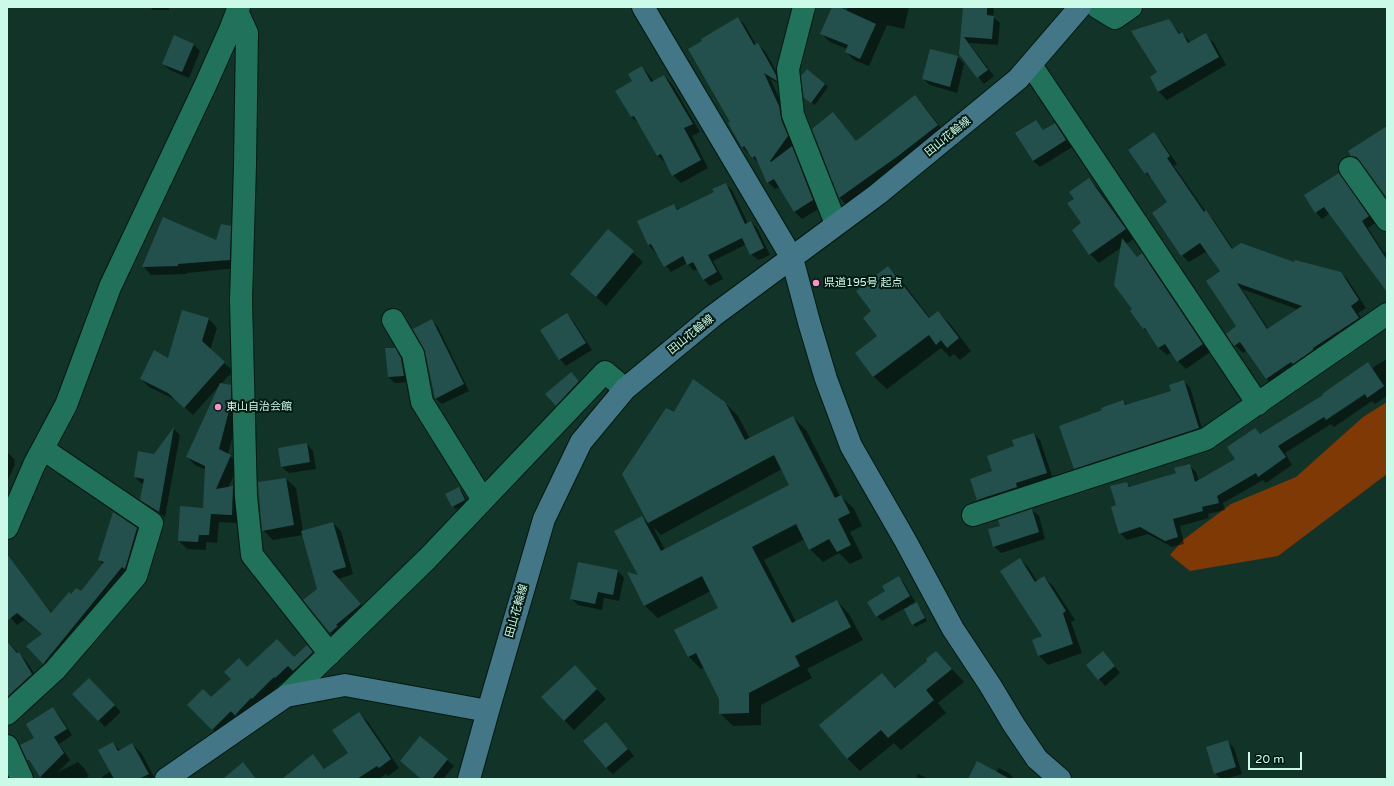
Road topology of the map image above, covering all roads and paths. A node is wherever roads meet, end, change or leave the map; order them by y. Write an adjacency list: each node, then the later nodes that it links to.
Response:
1 (643, 7): 11 (street)
2 (804, 7): 10 (street)
3 (1080, 7): 7 (street, 田山花輪線)
4 (1097, 7): 5 (street)
5 (1132, 7)
6 (238, 9): 16 (street); 20 (street)
7 (1031, 65): 10 (street, 田山花輪線); 15 (street)
8 (1350, 168): 9 (street)
9 (1386, 217)
10 (836, 224): 11 (street, 田山花輪線)
11 (792, 258): 14 (street, 田山花輪線); 28 (street)
12 (1387, 314): 15 (street)
13 (393, 320): 17 (street)
14 (626, 388): 17 (street); 22 (street, 田山花輪線)
15 (1258, 404): 18 (street)
16 (43, 449): 19 (street); 23 (street)
17 (483, 500): 20 (street)
18 (973, 515)
19 (7, 528)
20 (330, 654): 21 (street)
21 (286, 696): 22 (street); 26 (street)
22 (488, 711): 27 (street, 田山花輪線)
23 (7, 714)
24 (7, 746): 25 (street)
25 (22, 779)
26 (166, 779)
27 (469, 779)
28 (1060, 779)

